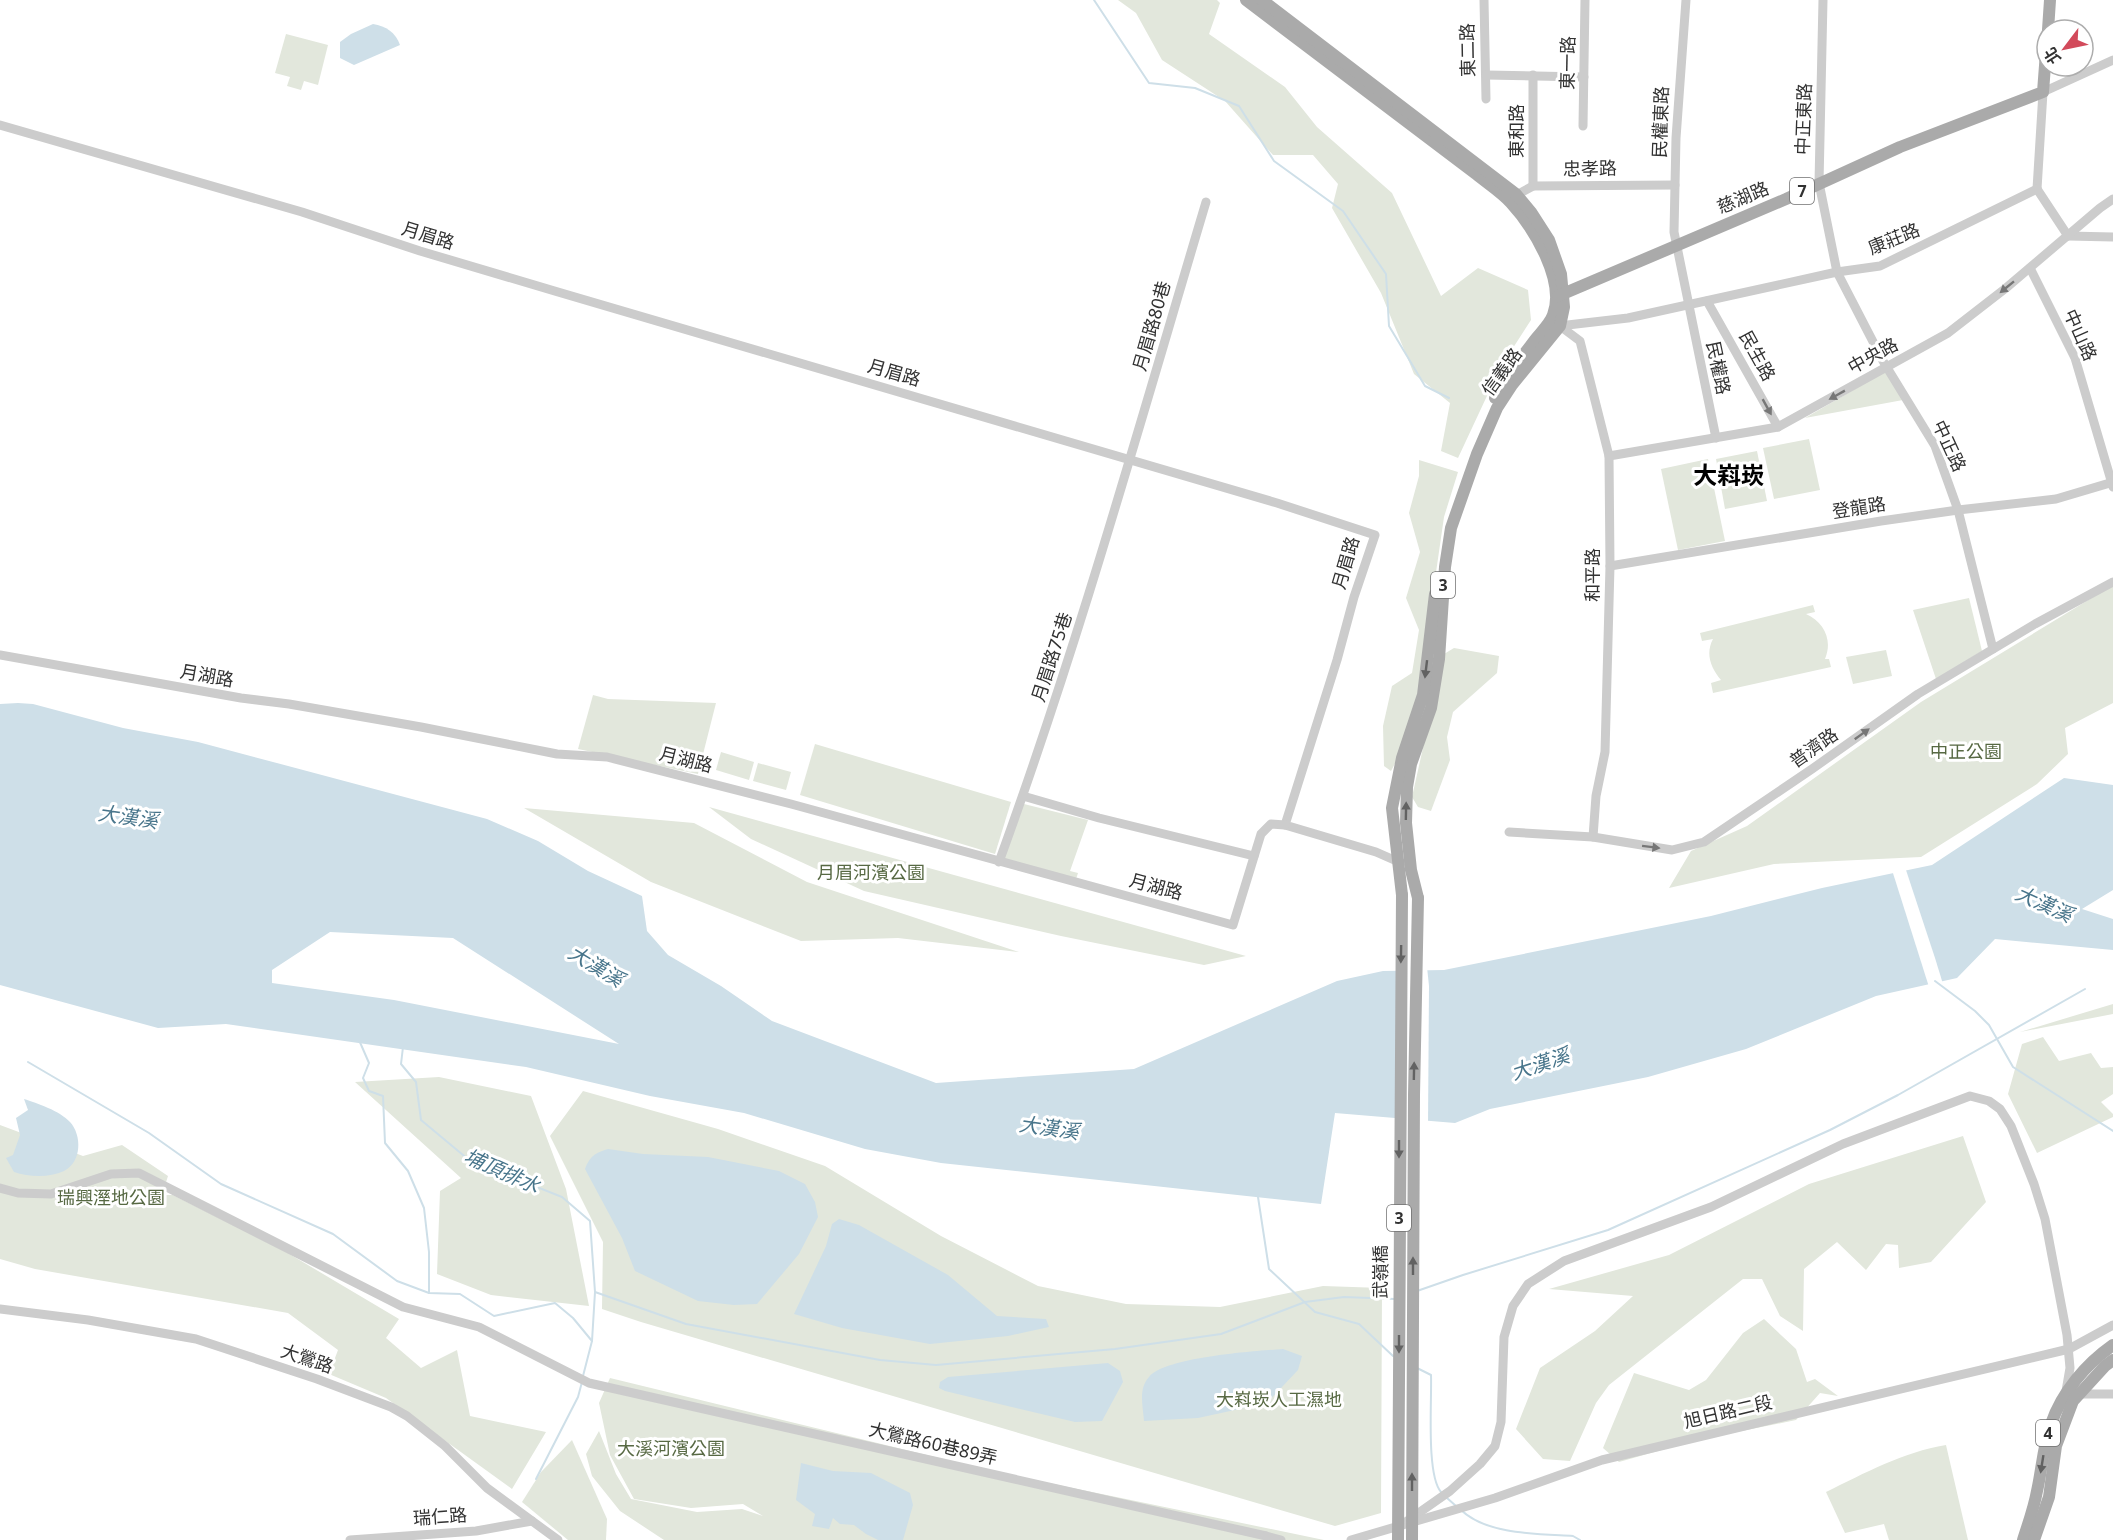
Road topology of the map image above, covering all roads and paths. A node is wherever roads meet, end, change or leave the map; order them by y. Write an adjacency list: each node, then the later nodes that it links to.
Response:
1 (1246, 0): 22 (main road)
2 (1262, 0): 22 (main road)
3 (1484, 0): 10 (street, 東二路)
4 (1585, 0): 12 (street, 東一路)
5 (1686, 0): 19 (street, 民權東路)
6 (1823, 0): 18 (street, 中正東路)
7 (2050, 0): 8 (main road)
8 (2049, 18)
9 (2113, 60): 14 (street)
10 (1486, 75): 11 (street); 15 (street, 東二路)
11 (1533, 75): 12 (street); 20 (street, 東和路)
12 (1584, 77): 17 (street, 東一路)
13 (2044, 78): 14 (main road)
14 (2043, 92): 18 (main road, 慈湖路 / 7); 21 (street)
15 (1486, 99)
16 (0, 125): 38 (street, 月眉路)
17 (1584, 126)
18 (1819, 183): 27 (main road, 慈湖路 / 7); 29 (street, 中正東路)
19 (1675, 185): 20 (street, 忠孝路); 27 (street, 民權東路)
20 (1533, 186): 22 (street, 忠孝路)
21 (2037, 189): 25 (street); 29 (street, 康莊路)
22 (1513, 198): 30 (main road)
23 (2113, 199): 25 (street, 中央路)
24 (1206, 202): 38 (street, 月眉路80巷)
25 (2068, 236): 26 (street); 28 (street, 中央路)
26 (2113, 237)
27 (1675, 246): 30 (main road, 慈湖路 / 7); 32 (street, 民權東路)
28 (2031, 268): 34 (street, 中央路, one-way to 34); 39 (street, 中山路)
29 (1837, 272): 31 (street, 康莊路); 34 (street, 中正路)
30 (1560, 296): 33 (main road, 信義路 / 3)
31 (1707, 301): 32 (street, 康莊路); 35 (street, 民生路, one-way to 35)
32 (1688, 304): 33 (street, 康莊路); 36 (street, 民權路)
33 (1554, 325): 37 (street, 和平路); 50 (main road, 信義路 / 3, one-way to 50); 52 (main road, 信義路 / 3, one-way to 33)
34 (1888, 367): 35 (street, 中央路, one-way to 35); 40 (street, 中正路)
35 (1778, 427): 36 (street, 中央路)
36 (1716, 438): 37 (street, 中央路)
37 (1609, 456): 41 (street, 和平路)
38 (1131, 460): 45 (street, 月眉路75巷); 46 (street, 月眉路)
39 (2112, 484): 40 (street, 登龍路)
40 (1958, 510): 41 (street, 登龍路); 43 (street, 中正路)
41 (1610, 566): 48 (street, 和平路)
42 (2113, 582): 43 (street, 普濟路)
43 (1993, 649): 48 (street, 普濟路, one-way to 43)
44 (0, 655): 51 (street, 月湖路)
45 (1023, 796): 49 (street); 51 (street, 月眉路75巷)
46 (1285, 825): 49 (street, 月湖路); 50 (street)
47 (1509, 832): 48 (street, 普濟路)
48 (1593, 837)
49 (1254, 856): 51 (street, 月湖路)
50 (1397, 861): 52 (street); 53 (main road, 信義路 / 3)
51 (999, 862)
52 (1411, 870): 54 (main road, 信義路 / 3)
53 (1402, 896): 70 (main road, 武嶺橋 / 3, one-way to 70, bridge)
54 (1418, 898): 71 (main road, 武嶺橋 / 3, one-way to 54, bridge)
55 (0, 1188): 65 (street, 大鶯路60巷89弄)
56 (0, 1309): 63 (street, 大鶯路)
57 (2113, 1325): 59 (street, 旭日路二段)
58 (2113, 1346): 61 (main road, 4)
59 (2069, 1349): 61 (street); 64 (street, 旭日路二段); 64 (street)
60 (2113, 1360): 61 (main road, 4)
61 (2073, 1390): 62 (street); 72 (main road, 4, one-way to 72); 73 (main road, 4)
62 (2113, 1395)
63 (532, 1521): 66 (street, 瑞仁路); 67 (street, 大鶯路)
64 (1403, 1524): 69 (street, 旭日路二段)
65 (1267, 1538): 68 (street)
66 (350, 1540)
67 (558, 1540)
68 (1281, 1540)
69 (1351, 1540)
70 (1398, 1540)
71 (1412, 1540)
72 (2023, 1540)
73 (2034, 1540)

